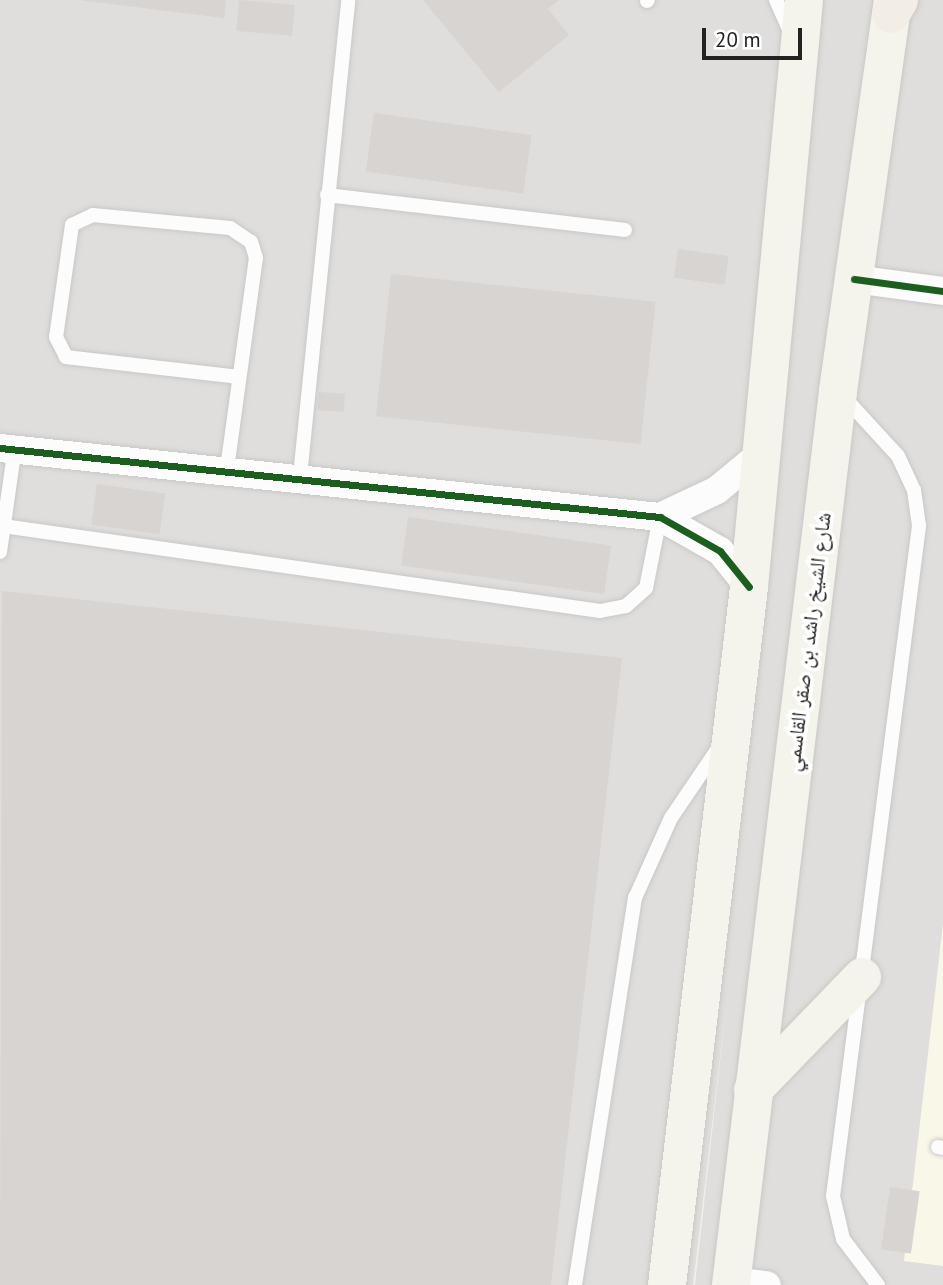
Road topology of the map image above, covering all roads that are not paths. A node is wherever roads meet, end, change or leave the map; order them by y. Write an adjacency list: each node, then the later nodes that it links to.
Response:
1 (348, 0): 6 (lane)
2 (776, 0): 5 (lane)
3 (804, 0): 5 (main road)
4 (894, 5): 8 (main road, شارع الشيخ راشد بن صقر القاسمي)
5 (798, 55): 13 (main road)
6 (327, 195): 7 (lane); 15 (lane)
7 (625, 230)
8 (854, 279): 9 (street); 11 (main road, شارع الشيخ راشد بن صقر القاسمي)
9 (943, 291)
10 (239, 377): 10 (lane); 14 (lane)
11 (838, 391): 21 (lane); 22 (main road, شارع الشيخ راشد بن صقر القاسمي)
12 (5, 444): 14 (street); 17 (lane)
13 (763, 452): 16 (street); 19 (main road)
14 (227, 469): 15 (street)
15 (300, 476): 16 (street)
16 (660, 517): 17 (lane); 19 (street)
17 (3, 526): 18 (lane)
18 (0, 552)
19 (749, 587): 20 (main road)
20 (733, 726): 24 (lane); 25 (main road)
21 (862, 977): 22 (main road); 26 (lane)
22 (753, 1090): 23 (main road, شارع الشيخ راشد بن صقر القاسمي)
23 (743, 1284)
24 (575, 1285)
25 (667, 1285)
26 (878, 1285)

